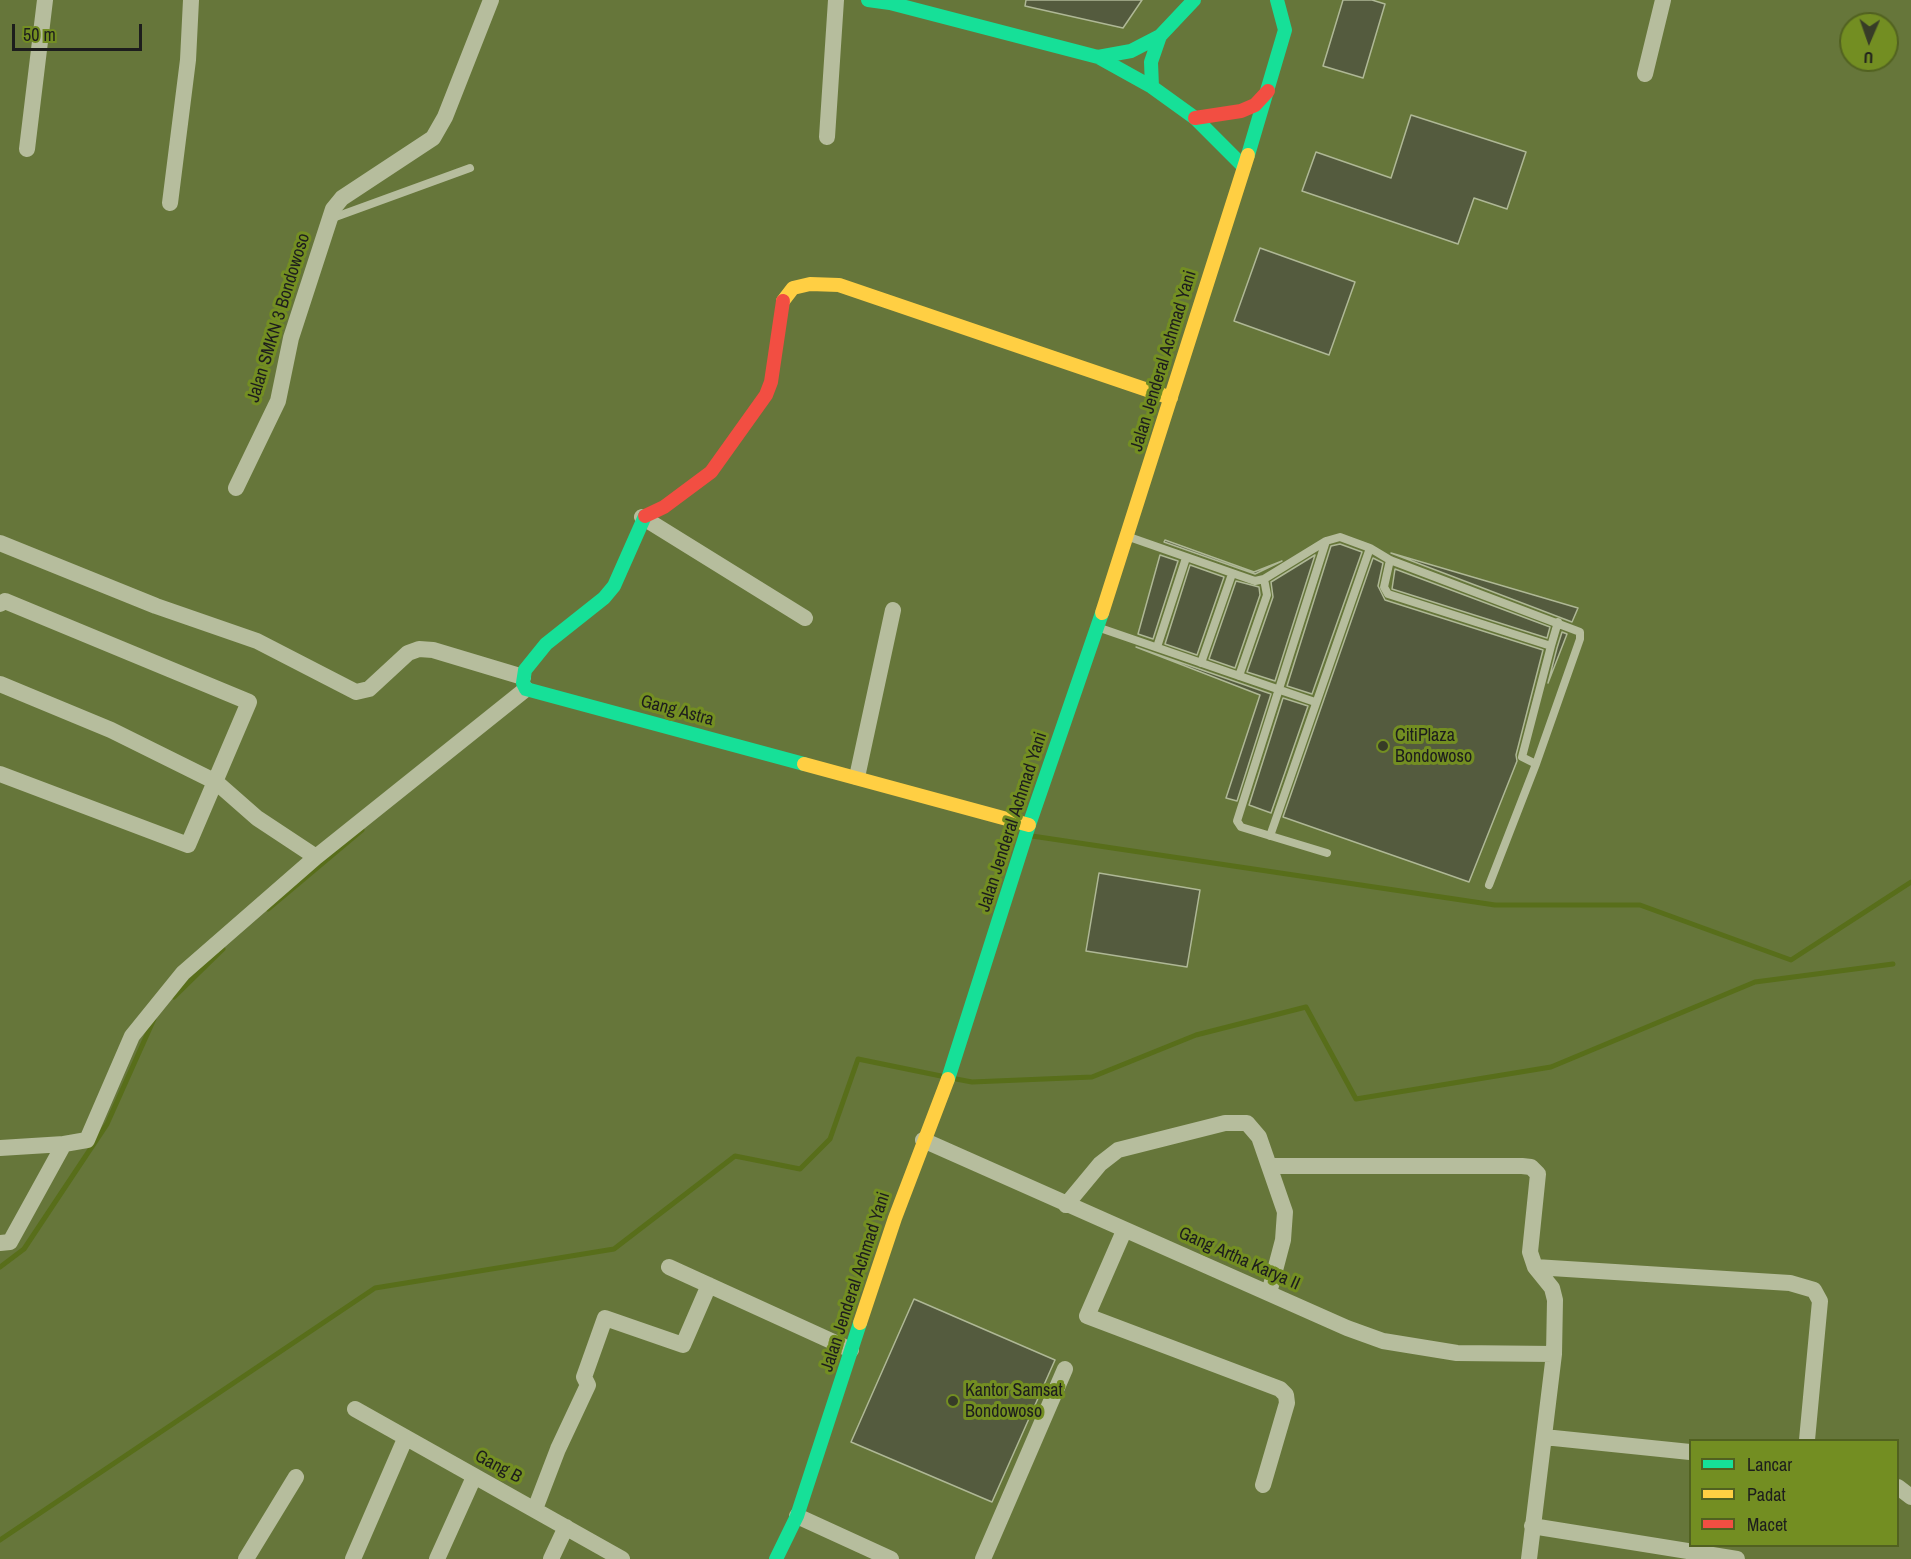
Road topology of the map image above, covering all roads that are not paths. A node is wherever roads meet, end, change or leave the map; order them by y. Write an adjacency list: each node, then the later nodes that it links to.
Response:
1 (45, 0): 18 (street)
2 (191, 0): 21 (street)
3 (491, 0): 22 (street, Jalan SMKN 3 Bondowoso)
4 (836, 0): 17 (street)
5 (868, 0): 12 (main road)
6 (1194, 0): 11 (main road)
7 (1277, 0): 10 (main road)
8 (1295, 0): 10 (main road, Jalan Jenderal Achmad Yani)
9 (1663, 0): 13 (street)
10 (1285, 30): 15 (main road, Jalan Jenderal Achmad Yani)
11 (1160, 36): 12 (main road); 14 (main road)
12 (1098, 57): 14 (main road)
13 (1645, 74)
14 (1152, 87): 16 (main road)
15 (1268, 91): 16 (main road); 19 (main road, Jalan Jenderal Achmad Yani)
16 (1195, 118): 19 (main road)
17 (826, 137)
18 (27, 149)
19 (1244, 167): 23 (main road, Jalan Jenderal Achmad Yani)
20 (470, 168): 22 (lane)
21 (170, 203)
22 (330, 219): 24 (street, Jalan SMKN 3 Bondowoso)
23 (1171, 398): 25 (main road); 26 (main road, Jalan Jenderal Achmad Yani)
24 (236, 488)
25 (642, 517): 36 (street); 43 (main road)
26 (1128, 537): 30 (lane); 38 (main road, Jalan Jenderal Achmad Yani)
27 (1326, 541): 29 (lane); 33 (lane); 45 (lane)
28 (0, 543): 43 (street)
29 (1370, 548): 31 (lane); 46 (lane)
30 (1186, 558): 32 (lane); 40 (lane)
31 (1390, 560): 37 (lane); 39 (lane)
32 (1232, 574): 33 (lane); 41 (lane)
33 (1264, 579): 42 (lane)
34 (0, 604): 50 (street)
35 (893, 610): 49 (street)
36 (805, 618)
37 (1558, 622): 39 (lane); 47 (lane)
38 (1097, 627): 40 (lane); 51 (main road, Jalan Jenderal Achmad Yani)
39 (1551, 646): 47 (lane)
40 (1157, 647): 41 (lane)
41 (1201, 663): 42 (lane)
42 (1239, 676): 45 (lane)
43 (525, 683): 49 (main road, Gang Astra); 54 (street)
44 (0, 684): 50 (street)
45 (1280, 690): 46 (lane); 52 (lane)
46 (1315, 702): 52 (lane)
47 (1536, 764): 55 (lane)
48 (0, 774): 50 (street)
49 (857, 777): 51 (main road, Gang Astra)
50 (216, 782): 54 (street)
51 (1029, 825): 56 (main road, Jalan Jenderal Achmad Yani)
52 (1270, 836): 53 (lane)
53 (1327, 854)
54 (316, 857): 57 (street)
55 (1489, 885)
56 (923, 1140): 60 (street, Gang Artha Karya II); 67 (main road, Jalan Jenderal Achmad Yani)
57 (64, 1144): 58 (street); 62 (street)
58 (0, 1148)
59 (1271, 1166): 60 (street); 64 (street); 66 (street)
60 (1066, 1205): 61 (street, Gang Artha Karya II)
61 (1124, 1231): 66 (street, Gang Artha Karya II); 77 (street)
62 (0, 1243)
63 (669, 1267): 65 (street)
64 (1535, 1267): 68 (street); 73 (street)
65 (708, 1285): 67 (street); 78 (street)
66 (1269, 1293): 68 (street, Gang Artha Karya II)
67 (851, 1350): 79 (main road, Jalan Jenderal Achmad Yani)
68 (1554, 1354): 71 (street)
69 (1065, 1369): 89 (street)
70 (355, 1409): 72 (street, Gang B)
71 (1544, 1437): 74 (street); 80 (street)
72 (405, 1439): 76 (street, Gang B); 83 (street)
73 (1807, 1439)
74 (1689, 1452)
75 (296, 1477): 82 (street)
76 (474, 1477): 78 (street, Gang B); 84 (street)
77 (1263, 1485)
78 (535, 1509): 81 (street, Gang B)
79 (796, 1516): 87 (main road, Jalan Jenderal Achmad Yani); 88 (street)
80 (1532, 1526): 90 (street); 91 (street)
81 (566, 1527): 85 (street); 86 (street, Gang B)
82 (246, 1559)
83 (353, 1559)
84 (437, 1559)
85 (551, 1559)
86 (622, 1559)
87 (776, 1559)
88 (891, 1559)
89 (983, 1559)
90 (1529, 1559)
91 (1737, 1559)

